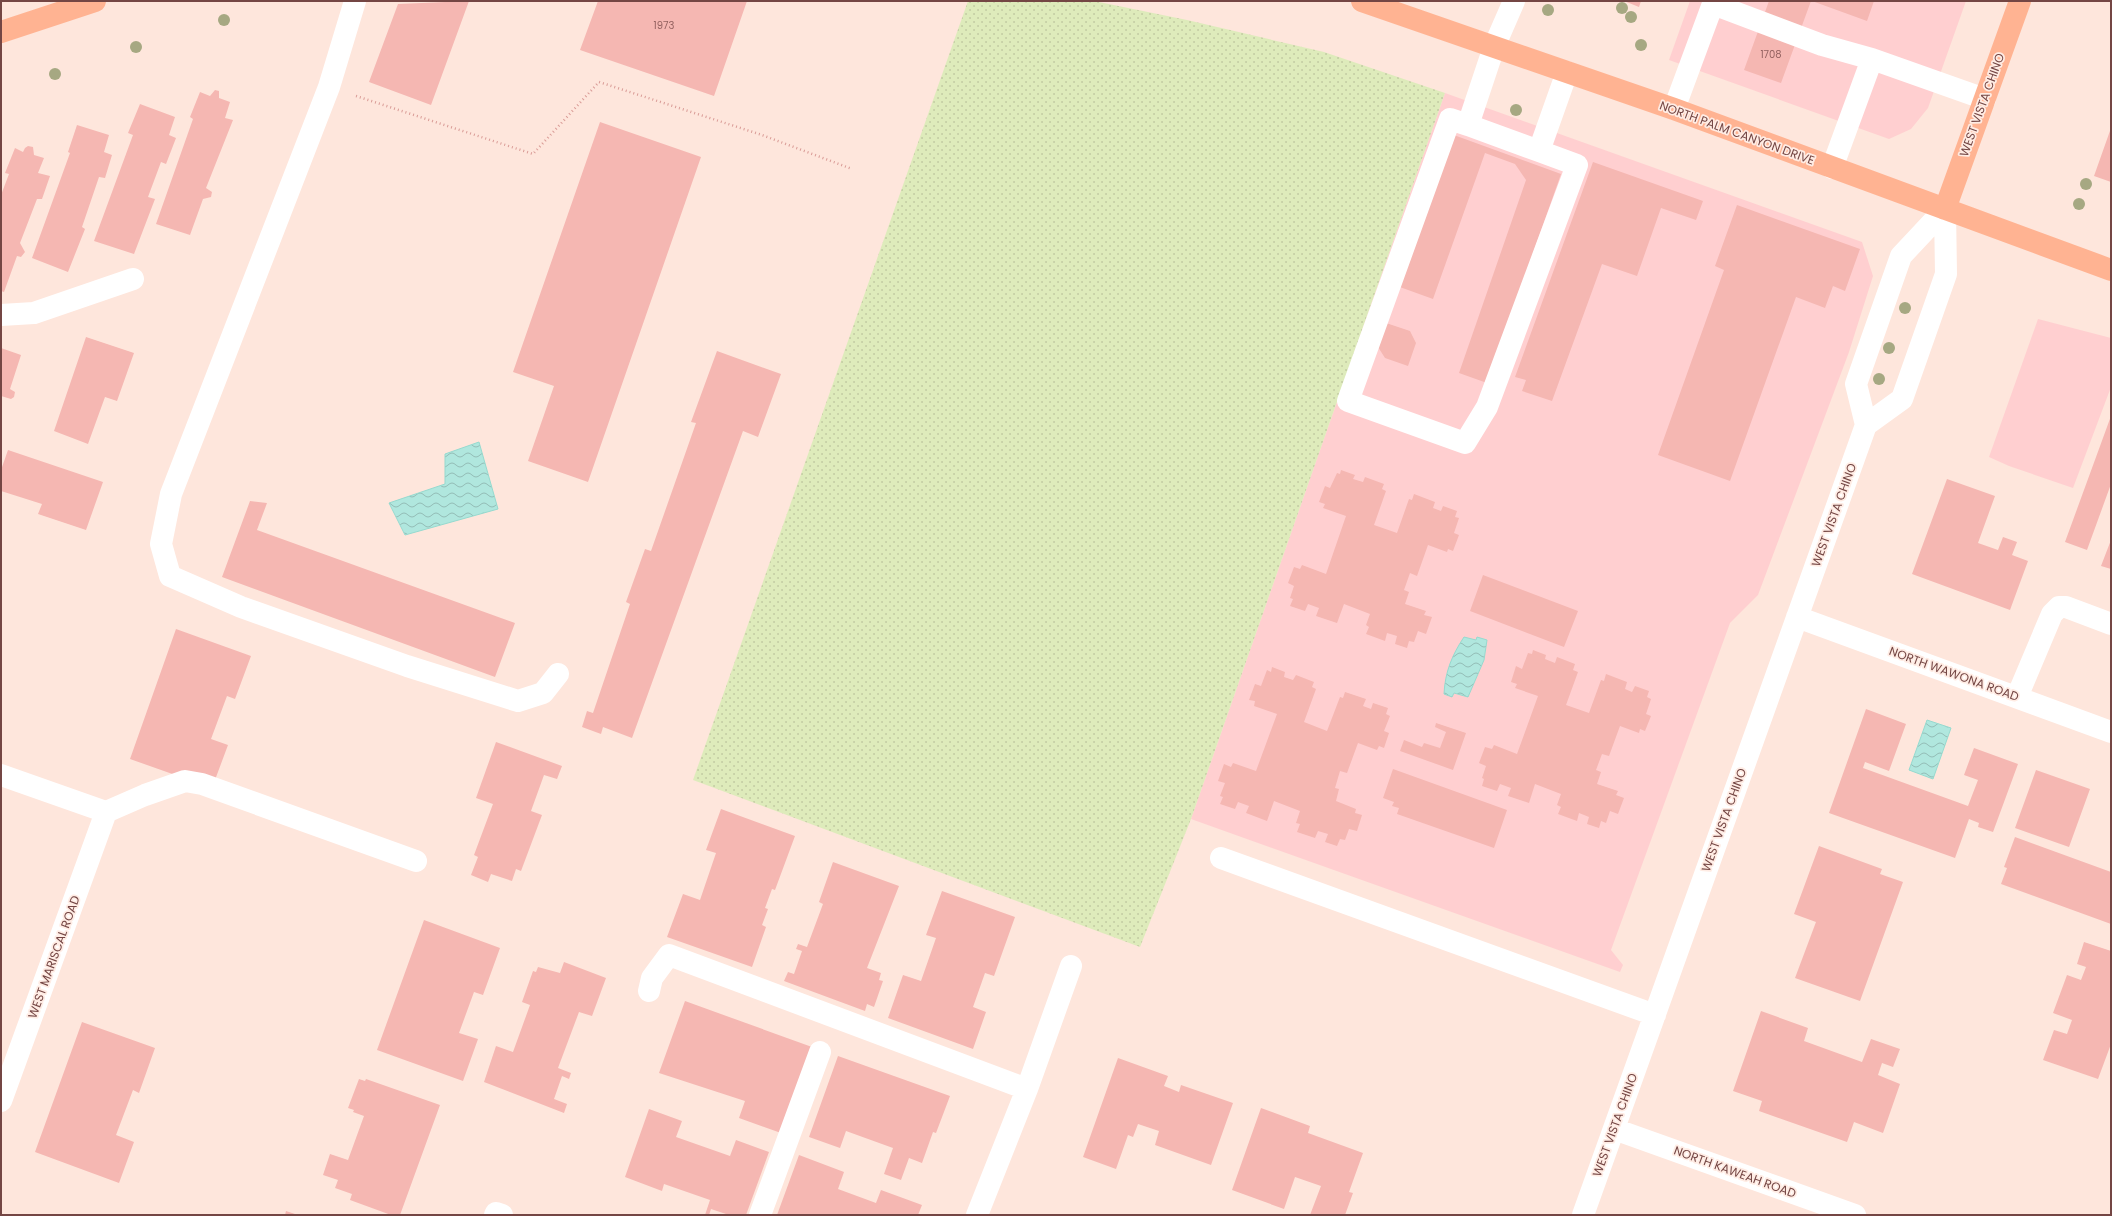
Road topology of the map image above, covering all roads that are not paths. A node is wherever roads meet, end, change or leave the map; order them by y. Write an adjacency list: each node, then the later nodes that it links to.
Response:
1 (95, 1): 7 (main road)
2 (355, 1): 23 (street)
3 (1362, 1): 8 (main road, NORTH PALM CANYON DRIVE)
4 (1514, 1): 8 (street)
5 (2020, 1): 11 (main road, WEST VISTA CHINO)
6 (1713, 2): 9 (street); 12 (street)
7 (1, 32)
8 (1494, 47): 10 (main road, NORTH PALM CANYON DRIVE); 13 (street)
9 (1872, 59): 11 (street); 15 (street)
10 (1567, 72): 12 (main road, NORTH PALM CANYON DRIVE); 14 (street)
11 (1984, 100): 16 (main road, WEST VISTA CHINO)
12 (1674, 109): 15 (main road, NORTH PALM CANYON DRIVE)
13 (1468, 126): 14 (street); 14 (street)
14 (1539, 151)
15 (1832, 168): 16 (main road, NORTH PALM CANYON DRIVE)
16 (1945, 209): 17 (main road, NORTH PALM CANYON DRIVE); 20 (street, WEST VISTA CHINO); 20 (street, WEST VISTA CHINO)
17 (2111, 270)
18 (133, 279): 19 (street)
19 (1, 314)
20 (1866, 425): 21 (street, WEST VISTA CHINO)
21 (1797, 617): 24 (street, NORTH WAWONA ROAD); 32 (street, WEST VISTA CHINO)
22 (2111, 624): 24 (street)
23 (558, 674)
24 (2017, 697): 25 (street, NORTH WAWONA ROAD)
25 (2111, 732)
26 (1, 774): 27 (street)
27 (106, 812): 29 (street); 35 (street, WEST MARISCAL ROAD)
28 (1221, 858): 32 (street)
29 (416, 861)
30 (1071, 966): 34 (street)
31 (649, 991): 34 (street)
32 (1655, 1015): 36 (street, WEST VISTA CHINO)
33 (820, 1052): 37 (street)
34 (1027, 1089): 38 (street)
35 (1, 1101)
36 (1614, 1129): 39 (street, WEST VISTA CHINO); 40 (street, NORTH KAWEAH ROAD)
37 (760, 1215)
38 (977, 1215)
39 (1583, 1215)
40 (1856, 1215)

